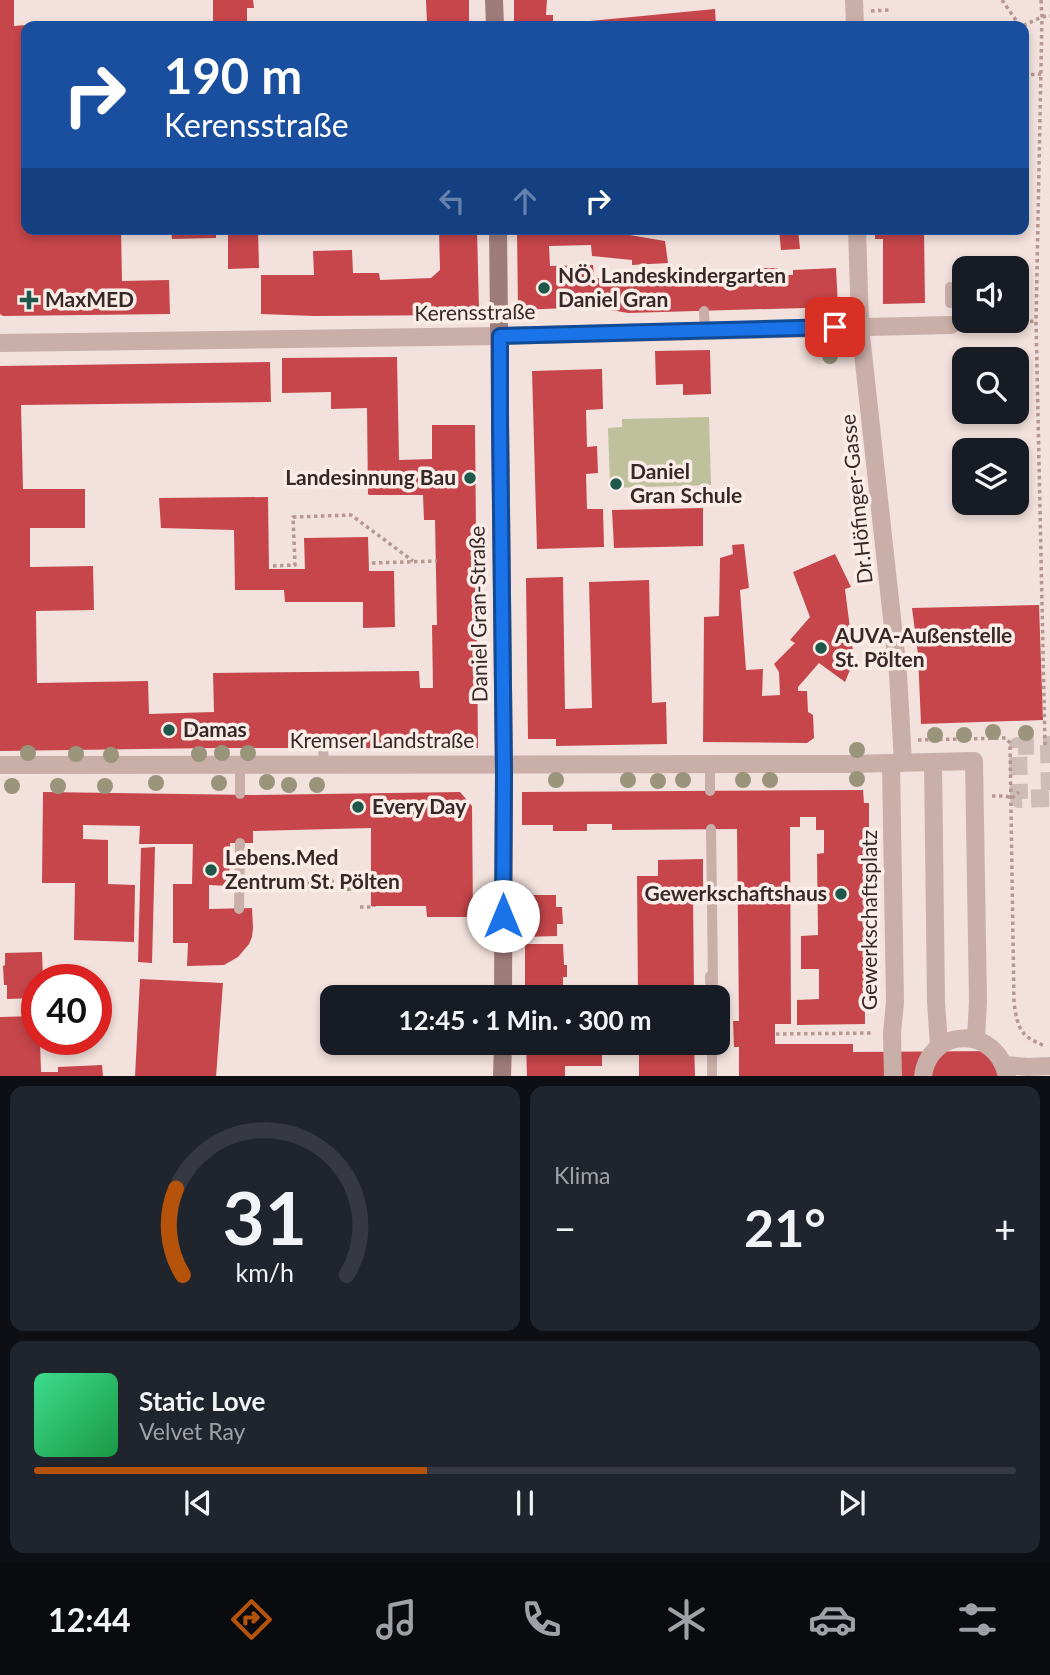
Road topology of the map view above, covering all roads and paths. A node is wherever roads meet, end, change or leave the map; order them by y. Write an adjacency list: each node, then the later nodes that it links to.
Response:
1 (494, 0): 8 (street)
2 (1002, 0): 9 (path)
3 (1041, 0): 6 (path)
4 (861, 6): 5 (path)
5 (889, 10)
6 (1042, 16): 7 (path); 10 (path); 11 (path)
7 (1050, 16)
8 (495, 21)
9 (1017, 21)
10 (1029, 24)
11 (1041, 74): 12 (path); 18 (path)
12 (1029, 75)
13 (498, 235): 23 (street, Daniel Gran-Straße)
14 (857, 235): 21 (street, Dr.Höfinger-Gasse)
15 (950, 287): 16 (lane)
16 (950, 303)
17 (704, 311): 22 (lane)
18 (1036, 321): 19 (path); 29 (path)
19 (1029, 322)
20 (951, 325): 21 (street, Kerensstraße)
21 (860, 326): 22 (street, Kerensstraße); 31 (street, Dr.Höfinger-Gasse)
22 (705, 331): 23 (street, Kerensstraße)
23 (500, 336): 24 (street, Kerensstraße); 33 (street, Daniel Gran-Straße)
24 (0, 343)
25 (436, 561): 26 (path)
26 (413, 562): 27 (path); 28 (path)
27 (372, 563)
28 (273, 565)
29 (1045, 745)
30 (933, 762): 31 (street, Kremser Landstraße); 50 (street, Kremser Landstraße); 51 (street)
31 (897, 763): 34 (street, Kremser Landstraße); 48 (street, Gewerkschaftsplatz)
32 (240, 764): 33 (street, Kremser Landstraße); 35 (street, Kremser Landstraße); 38 (lane)
33 (504, 764): 34 (street, Kremser Landstraße); 46 (street, Daniel Gran-Straße)
34 (710, 764): 36 (lane)
35 (0, 765)
36 (710, 791)
37 (1018, 792): 52 (path)
38 (240, 794)
39 (711, 830): 44 (lane)
40 (240, 843): 43 (lane)
41 (373, 906): 42 (path)
42 (360, 907)
43 (239, 909)
44 (711, 930): 45 (lane); 47 (lane)
45 (713, 982)
46 (503, 985)
47 (710, 985)
48 (892, 1033): 49 (path); 59 (street, Gewerkschaftsplatz)
49 (776, 1034)
50 (976, 1039): 51 (street); 56 (street)
51 (939, 1046): 60 (street)
52 (1050, 1048)
53 (503, 1055): 57 (street)
54 (712, 1055): 58 (lane)
55 (1050, 1066): 56 (street)
56 (1006, 1071)
57 (502, 1076)
58 (712, 1076)
59 (893, 1076)
60 (923, 1076)

